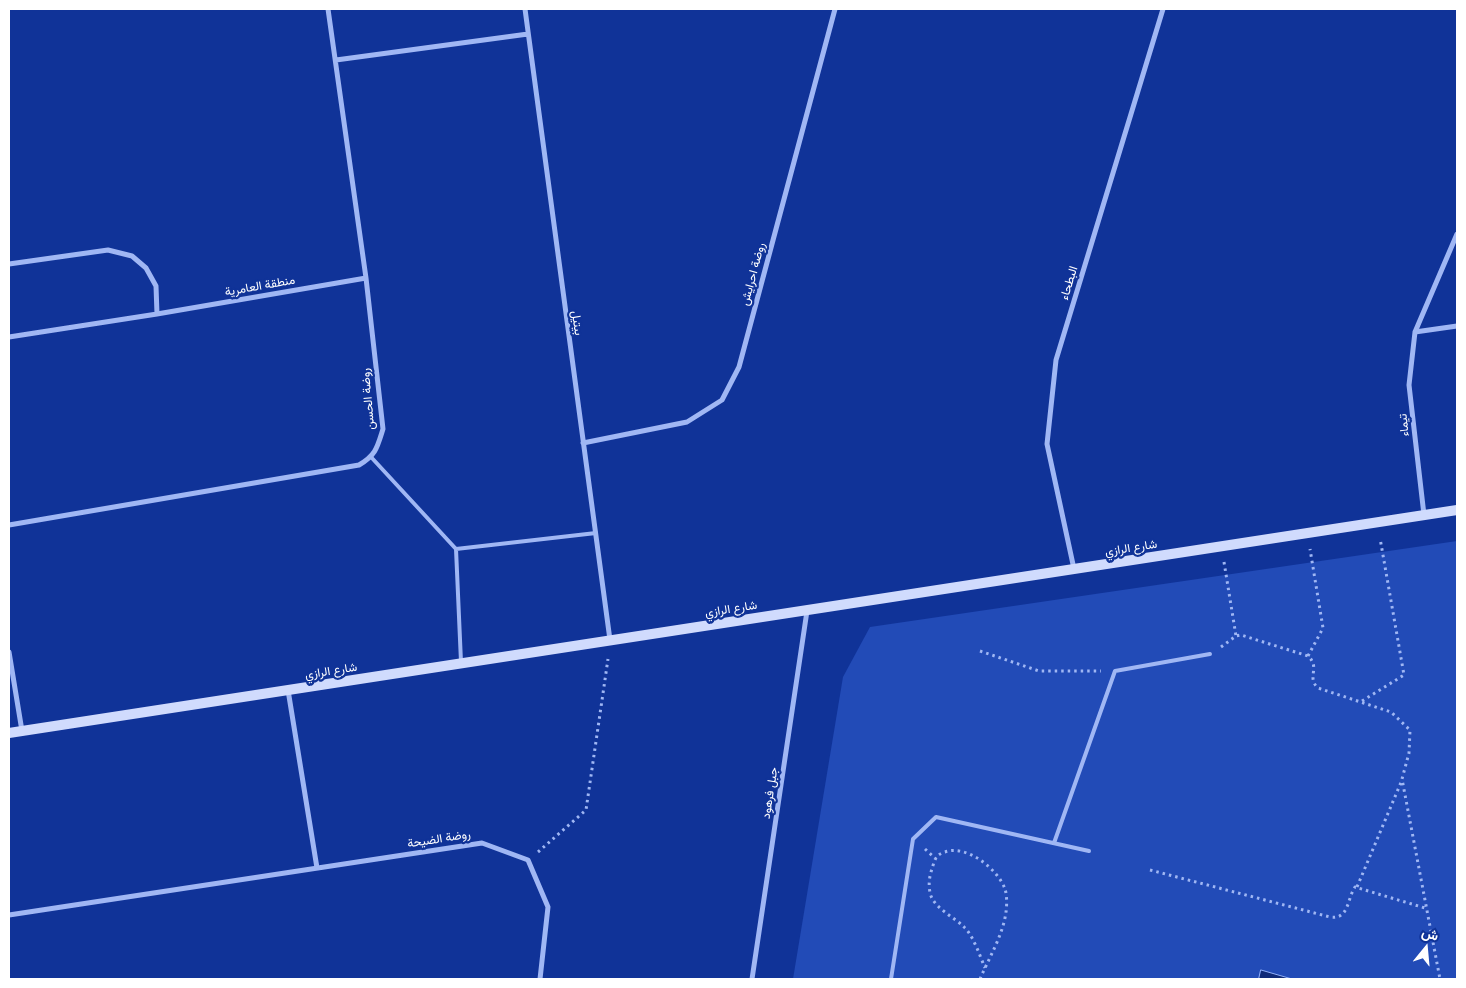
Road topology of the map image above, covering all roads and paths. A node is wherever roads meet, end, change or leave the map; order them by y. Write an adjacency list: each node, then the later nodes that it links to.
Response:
1 (328, 9): 6 (street, روضة الحسن)
2 (525, 9): 5 (street, بيتيل)
3 (835, 9): 14 (street, روضة احرايش)
4 (1163, 9): 24 (street, البطحاء)
5 (528, 34): 6 (street); 14 (street, بيتيل)
6 (336, 60): 9 (street, روضة الحسن)
7 (1457, 234): 12 (street, تيماء)
8 (9, 264): 10 (street)
9 (366, 278): 10 (street, منطقة العامرية); 15 (street, روضة الحسن)
10 (157, 314): 13 (street, منطقة العامرية)
11 (1457, 326): 12 (street)
12 (1415, 332): 17 (street, تيماء)
13 (9, 337)
14 (583, 443): 20 (street, بيتيل)
15 (372, 457): 19 (street); 23 (lane)
16 (1457, 510): 17 (street, شارع الرازي)
17 (1424, 515): 18 (street, شارع الرازي)
18 (1377, 522): 21 (street, شارع الرازي); 35 (path)
19 (9, 525)
20 (596, 533): 23 (lane); 27 (street, بيتيل)
21 (1308, 533): 22 (street, شارع الرازي); 31 (path)
22 (1221, 546): 24 (street, شارع الرازي); 26 (path)
23 (456, 549): 32 (lane)
24 (1074, 569): 25 (street, شارع الرازي)
25 (807, 610): 27 (street, شارع الرازي); 49 (street, جبل فرهود)
26 (1236, 636): 30 (path); 31 (path)
27 (610, 641): 32 (street, شارع الرازي); 41 (path)
28 (980, 651): 33 (path)
29 (9, 652): 36 (street)
30 (1210, 654): 33 (lane)
31 (1308, 656): 35 (path)
32 (461, 664): 34 (street, شارع الرازي)
33 (1114, 671): 39 (lane)
34 (288, 690): 36 (street, شارع الرازي); 42 (street)
35 (1362, 702): 38 (path)
36 (22, 731): 37 (street, شارع الرازي)
37 (9, 733)
38 (1402, 779): 44 (path); 45 (path)
39 (1054, 843): 40 (lane); 50 (lane)
40 (1089, 851)
41 (528, 860): 42 (street, روضة الضيحة); 48 (street)
42 (317, 868): 46 (street, روضة الضيحة)
43 (1150, 870): 44 (path)
44 (1358, 888): 45 (path)
45 (1425, 908): 52 (path)
46 (9, 916)
47 (985, 968): 47 (path); 51 (path)
48 (540, 979)
49 (752, 979)
50 (891, 979)
51 (980, 979)
52 (1440, 979)

